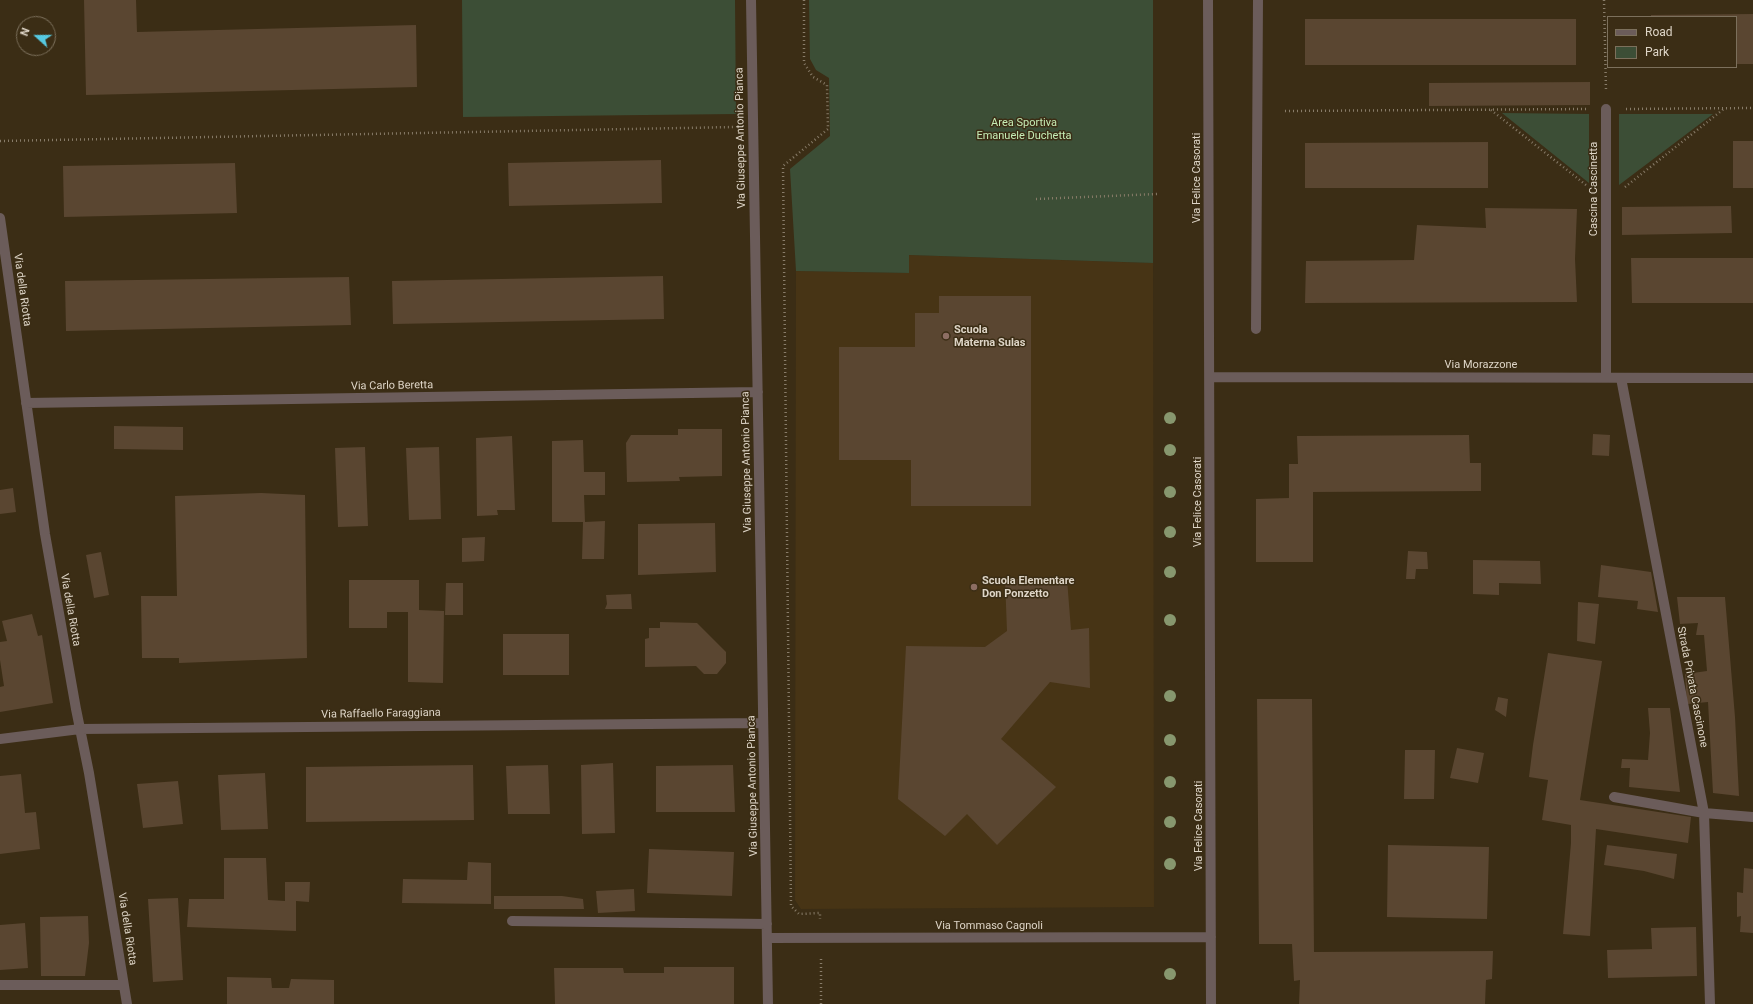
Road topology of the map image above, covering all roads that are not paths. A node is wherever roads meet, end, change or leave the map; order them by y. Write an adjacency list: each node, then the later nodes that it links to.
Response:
1 (751, 0): 11 (street, Via Giuseppe Antonio Pianca)
2 (1208, 0): 7 (street, Via Felice Casorati)
3 (1258, 0): 6 (street)
4 (1606, 109): 8 (street, Cascina Cascinetta)
5 (0, 218): 12 (street, Via della Riotta)
6 (1256, 329)
7 (1210, 377): 8 (street, Via Morazzone); 21 (street, Via Felice Casorati)
8 (1606, 378): 9 (street, Via Morazzone)
9 (1621, 378): 10 (street, Via Morazzone); 17 (street, Strada Privata Cascinone)
10 (1753, 378)
11 (758, 392): 12 (street, Via Carlo Beretta); 13 (street, Via Giuseppe Antonio Pianca)
12 (26, 403): 14 (street, Via della Riotta)
13 (763, 722): 14 (street, Via Raffaello Faraggiana); 20 (street, Via Giuseppe Antonio Pianca)
14 (80, 729): 15 (street, Via Raffaello Faraggiana); 24 (street, Via della Riotta)
15 (0, 739)
16 (1614, 797): 17 (street)
17 (1704, 813): 18 (street); 28 (street, Strada Privata Cascinone)
18 (1753, 817)
19 (512, 921): 20 (street)
20 (767, 924): 22 (street, Via Giuseppe Antonio Pianca)
21 (1211, 937): 22 (street, Via Tommaso Cagnoli); 27 (street, Via Felice Casorati)
22 (767, 938): 26 (street, Via Giuseppe Antonio Pianca)
23 (0, 985): 24 (street)
24 (123, 985): 25 (street, Via della Riotta)
25 (127, 1004)
26 (768, 1004)
27 (1211, 1004)
28 (1710, 1004)

